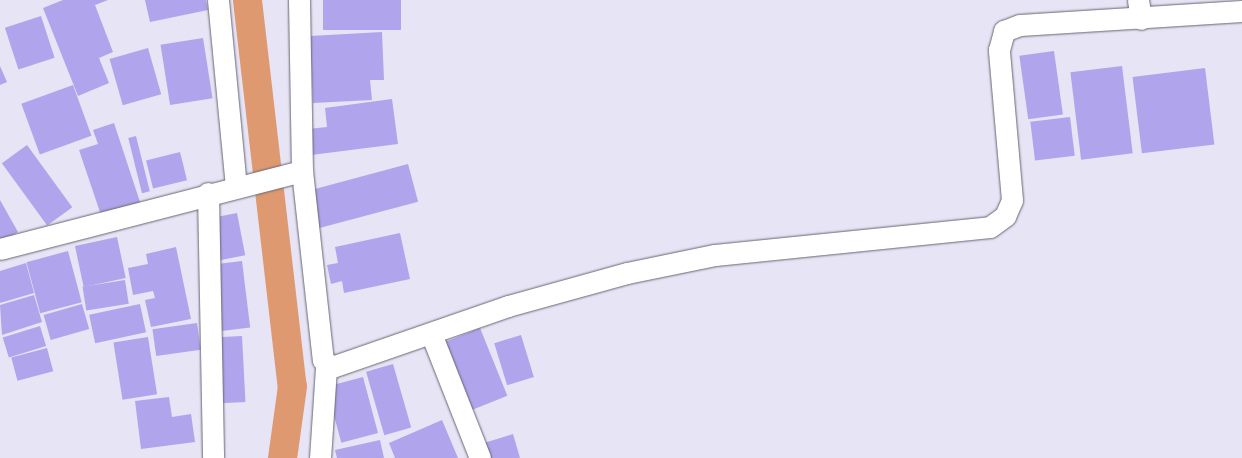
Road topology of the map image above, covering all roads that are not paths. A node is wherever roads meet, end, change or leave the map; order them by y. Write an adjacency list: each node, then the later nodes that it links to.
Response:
1 (218, 0): 6 (street)
2 (299, 0): 5 (street)
3 (1139, 9): 4 (street); 9 (street)
4 (1242, 11)
5 (294, 173): 6 (street); 10 (street)
6 (245, 184): 7 (street)
7 (208, 193): 8 (street); 11 (street)
8 (0, 249)
9 (432, 336): 10 (street); 13 (street)
10 (326, 367): 12 (street)
11 (213, 458)
12 (320, 458)
13 (480, 458)

